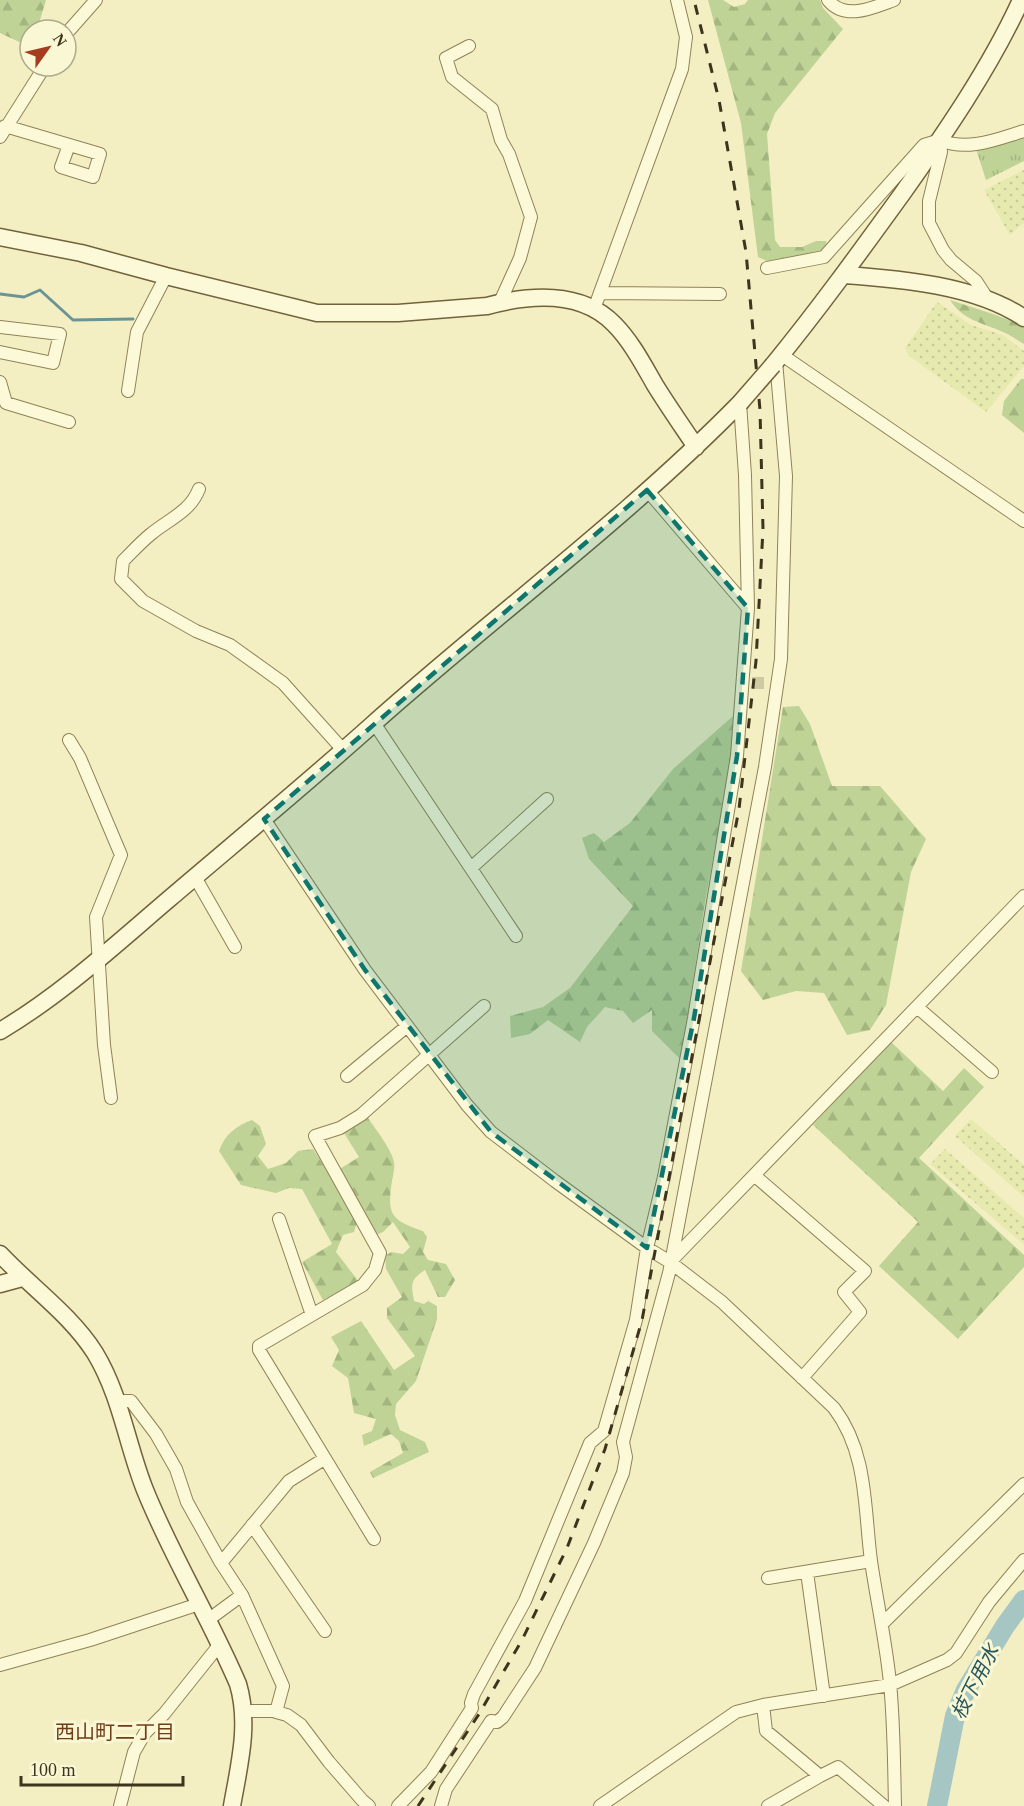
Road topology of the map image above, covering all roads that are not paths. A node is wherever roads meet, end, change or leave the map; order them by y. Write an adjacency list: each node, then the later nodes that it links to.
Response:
1 (96, 0): 6 (street)
2 (677, 0): 18 (street)
3 (828, 0): 4 (street)
4 (894, 0)
5 (1021, 0): 11 (street)
6 (78, 20)
7 (469, 46): 20 (street)
8 (37, 78): 10 (street)
9 (1024, 131): 11 (street)
10 (3, 132): 12 (street)
11 (940, 140): 14 (street); 15 (street); 19 (street)
12 (69, 145)
13 (0, 237): 16 (street)
14 (767, 268)
15 (844, 275): 19 (street); 24 (street)
16 (166, 276): 20 (street); 26 (street)
17 (720, 294): 18 (street)
18 (598, 301): 20 (street); 29 (street)
19 (989, 301): 21 (street)
20 (500, 302)
21 (1024, 318)
22 (0, 327): 23 (street)
23 (0, 352)
24 (777, 360): 27 (street, bridge); 32 (street); 57 (street)
25 (0, 382): 28 (street)
26 (128, 391)
27 (740, 404): 29 (street); 33 (street)
28 (69, 422)
29 (696, 447): 31 (street)
30 (199, 489): 36 (street)
31 (647, 490): 33 (street); 34 (street)
32 (1024, 521)
33 (748, 608): 55 (street)
34 (374, 723): 36 (street); 39 (street)
35 (69, 740): 44 (street)
36 (344, 751): 38 (street)
37 (547, 799): 39 (street)
38 (264, 819): 40 (street); 47 (street)
39 (471, 868): 42 (street)
40 (195, 877): 43 (street); 44 (street)
41 (1024, 896): 46 (street)
42 (516, 936)
43 (235, 947)
44 (100, 958): 48 (street); 52 (street)
45 (484, 1006): 49 (street)
46 (917, 1006): 50 (street); 53 (street)
47 (406, 1027): 49 (street); 51 (street)
48 (0, 1031)
49 (428, 1055): 55 (street); 60 (street)
50 (992, 1072)
51 (348, 1076)
52 (111, 1098)
53 (754, 1175): 57 (street); 61 (street)
54 (279, 1219): 60 (street)
55 (647, 1248): 57 (street); 88 (street)
56 (0, 1254): 58 (street)
57 (670, 1262): 61 (street); 89 (street)
58 (22, 1278): 59 (street); 62 (street)
59 (0, 1284)
60 (312, 1315): 63 (street)
61 (802, 1378): 68 (street)
62 (117, 1401): 69 (street); 73 (street)
63 (324, 1459): 65 (street); 66 (street)
64 (1024, 1484): 75 (street)
65 (252, 1525): 69 (street); 76 (street)
66 (374, 1539)
67 (1024, 1560): 79 (street)
68 (871, 1561): 70 (street); 75 (street)
69 (221, 1563): 72 (street)
70 (807, 1572): 71 (street); 80 (street)
71 (768, 1578)
72 (242, 1595): 74 (street); 83 (street)
73 (199, 1604): 74 (street); 78 (street)
74 (208, 1620): 77 (street)
75 (883, 1623): 79 (street)
76 (325, 1631)
77 (220, 1644): 82 (street); 85 (street)
78 (0, 1665)
79 (890, 1685): 80 (street); 93 (street)
80 (824, 1696): 81 (street)
81 (763, 1706): 84 (street); 90 (street)
82 (244, 1711): 83 (street); 86 (street)
83 (277, 1711): 87 (street)
84 (820, 1776): 91 (street); 92 (street)
85 (120, 1806)
86 (232, 1806)
87 (369, 1806)
88 (398, 1806)
89 (441, 1806)
90 (600, 1806)
91 (768, 1806)
92 (884, 1806)
93 (895, 1806)

